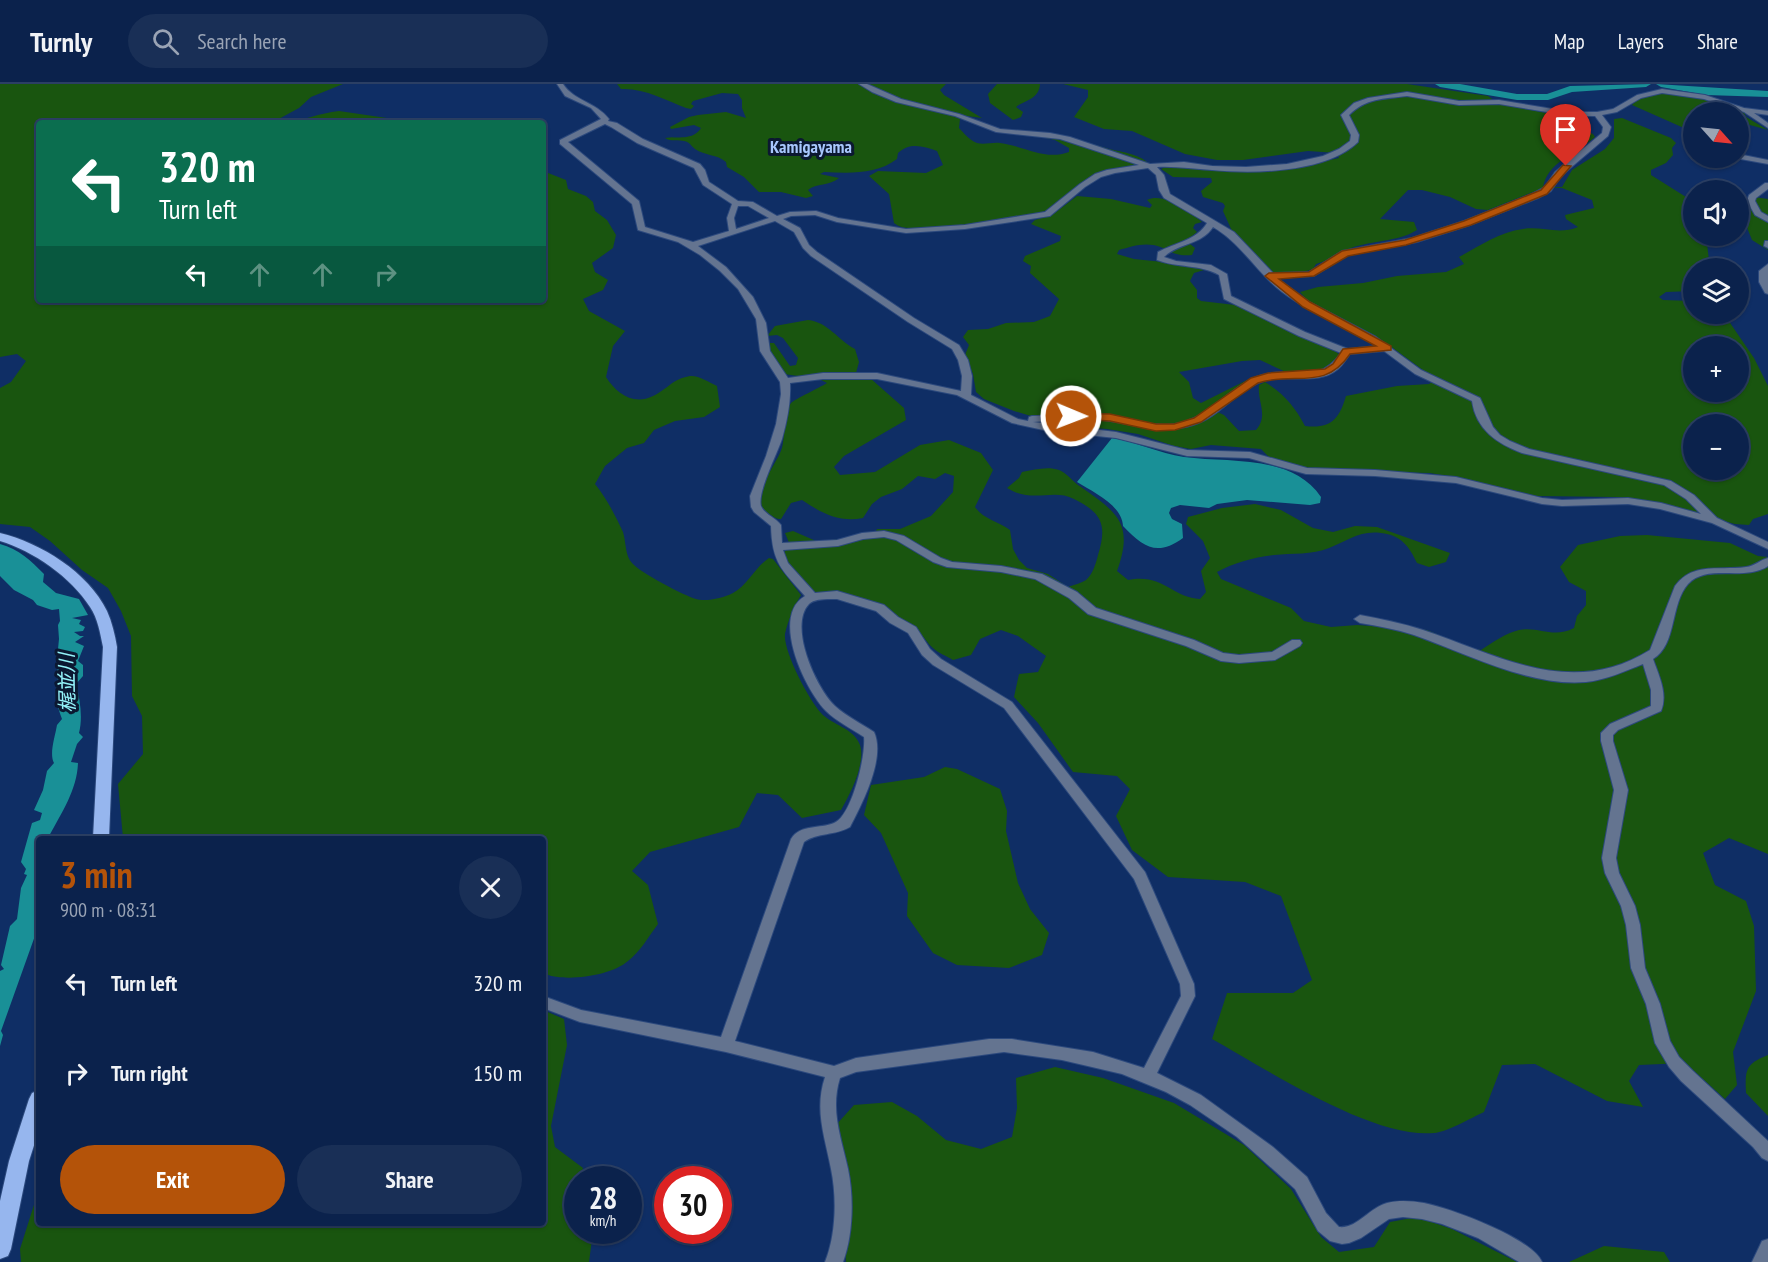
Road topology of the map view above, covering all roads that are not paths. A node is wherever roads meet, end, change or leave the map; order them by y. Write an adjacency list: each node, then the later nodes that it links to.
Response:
1 (560, 84): 8 (street)
2 (862, 84): 12 (street)
3 (1720, 102): 6 (street)
4 (1749, 111): 5 (street)
5 (1768, 113)
6 (1597, 114): 12 (street); 21 (street)
7 (1749, 116): 9 (street)
8 (604, 122): 14 (street); 19 (street)
9 (1768, 126)
10 (1749, 158): 11 (street)
11 (1768, 162)
12 (1151, 168): 15 (street); 17 (street)
13 (1768, 185): 16 (street)
14 (736, 203): 15 (street); 18 (street)
15 (777, 217): 18 (street); 26 (street)
16 (1768, 220)
17 (1211, 224): 21 (street); 24 (street)
18 (734, 232): 19 (street)
19 (693, 245): 25 (street)
20 (1768, 267): 22 (street)
21 (1269, 276): 23 (street)
22 (1768, 291)
23 (1388, 348): 24 (street); 28 (street)
24 (1347, 351): 27 (street)
25 (785, 381): 26 (street); 31 (street)
26 (966, 395): 27 (street)
27 (986, 406): 28 (street)
28 (1716, 521): 30 (street)
29 (0, 537): 37 (main road)
30 (1768, 546)
31 (777, 547): 33 (street); 35 (street)
32 (1768, 561): 36 (street)
33 (812, 597): 39 (street); 41 (street)
34 (1360, 619): 36 (street)
35 (1296, 644)
36 (1647, 658): 43 (street)
37 (102, 836)
38 (546, 1003): 39 (street)
39 (726, 1045): 40 (street)
40 (834, 1073): 41 (street); 46 (street)
41 (1148, 1075): 47 (street)
42 (36, 1108): 45 (main road)
43 (1768, 1153)
44 (1768, 1247): 48 (street)
45 (0, 1249)
46 (834, 1262)
47 (1533, 1262)
48 (1761, 1262)

